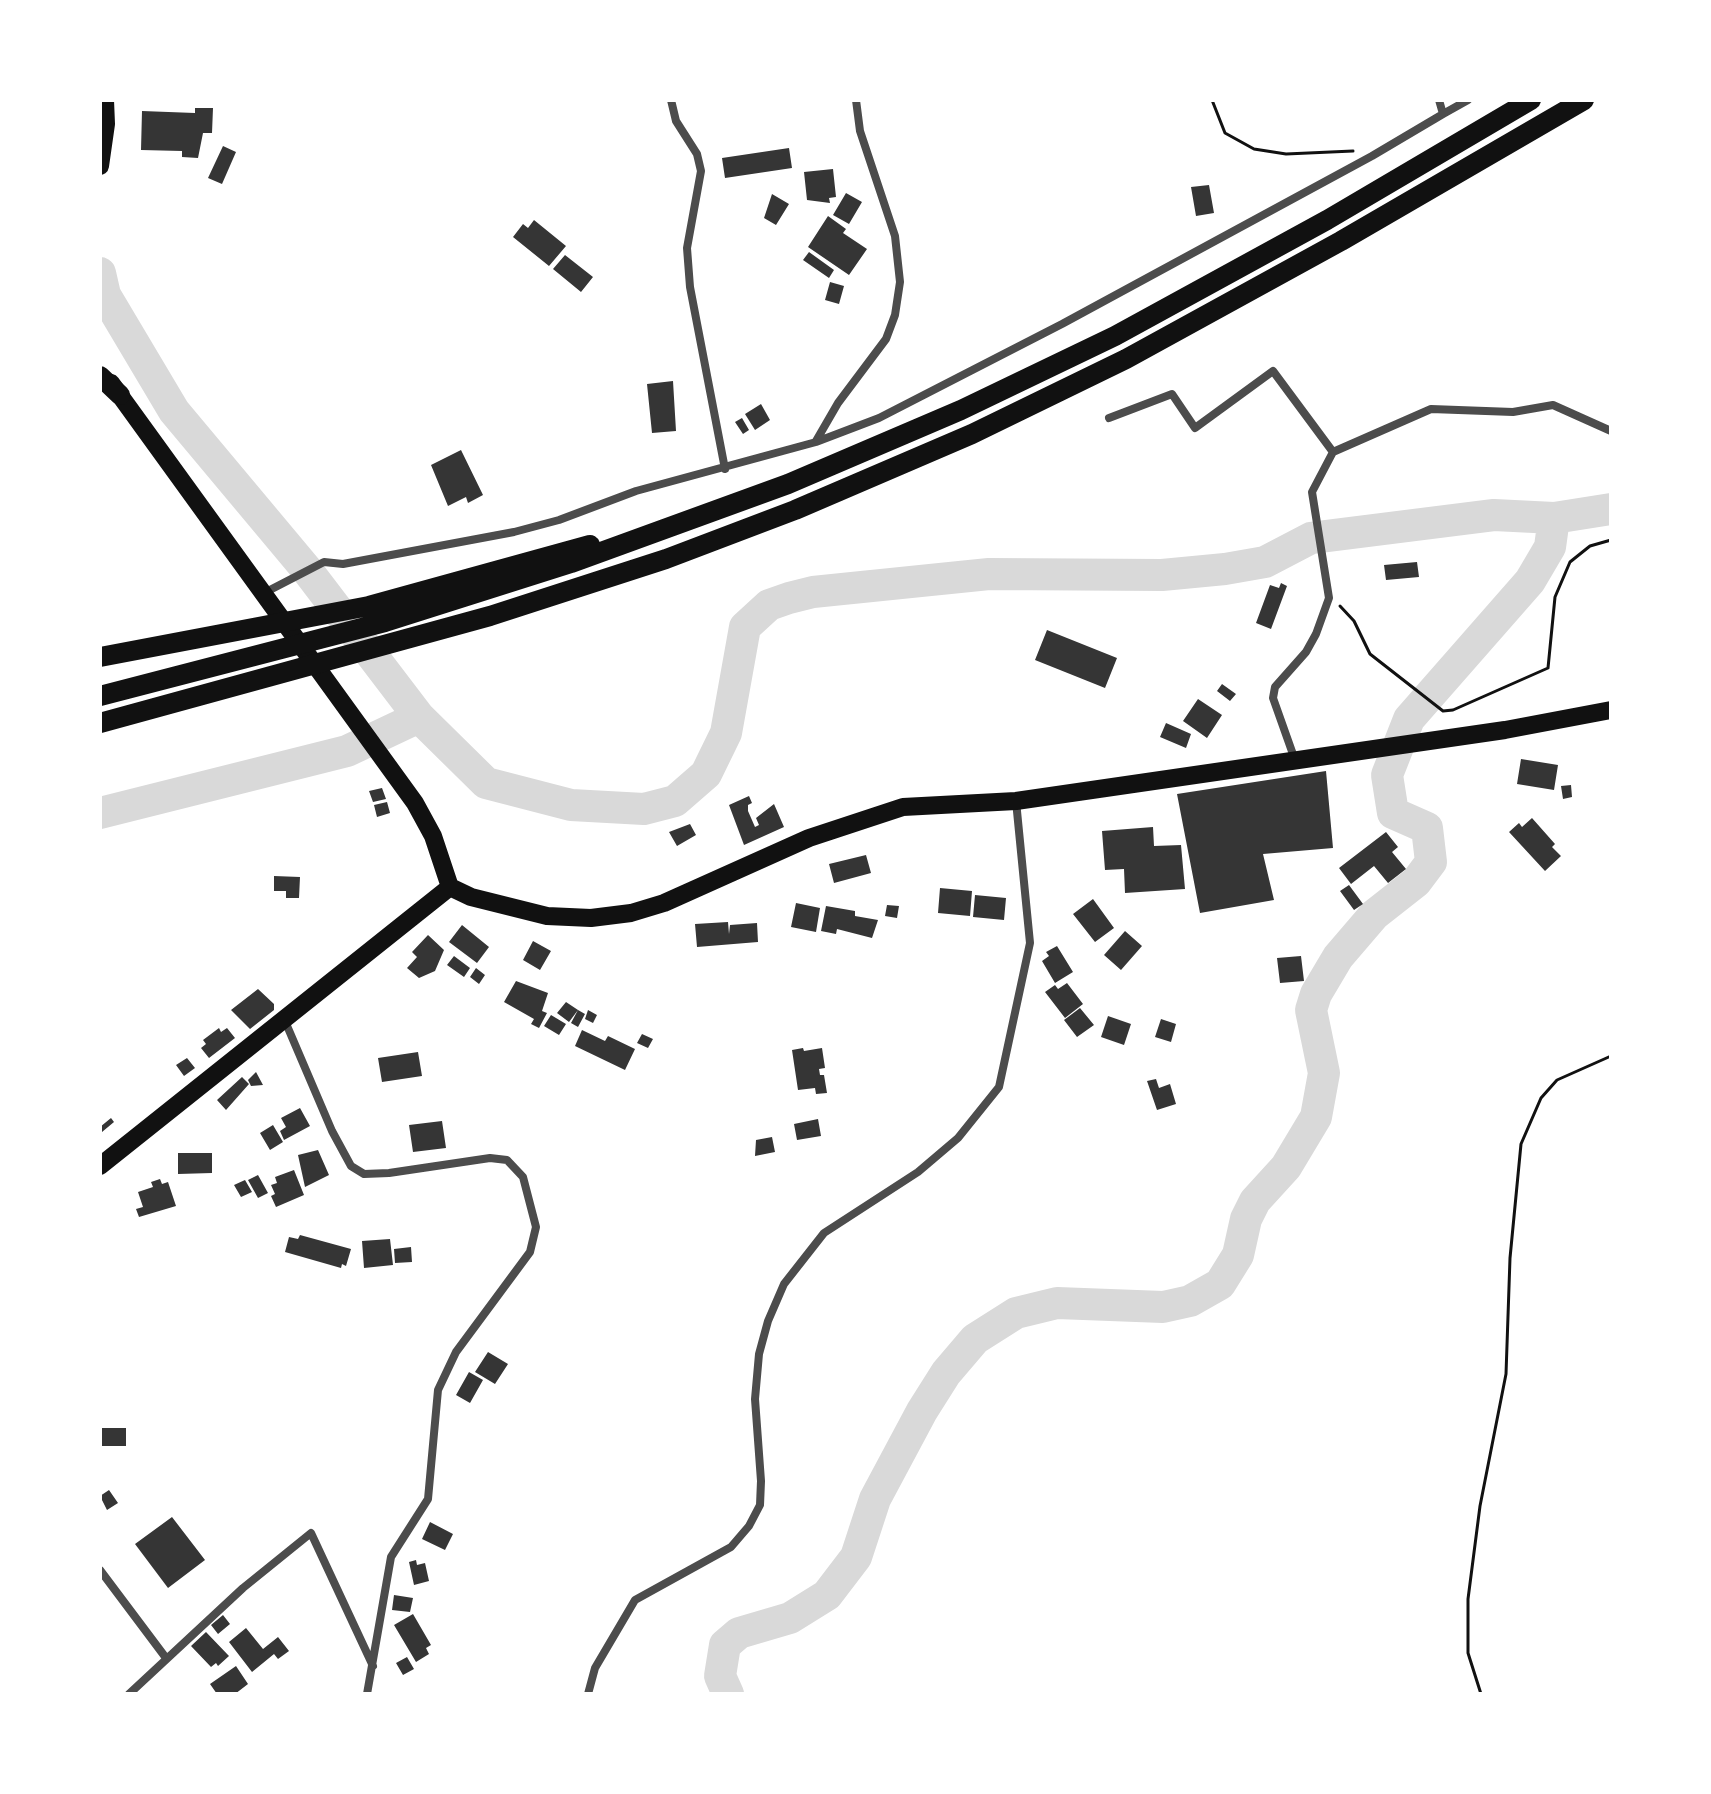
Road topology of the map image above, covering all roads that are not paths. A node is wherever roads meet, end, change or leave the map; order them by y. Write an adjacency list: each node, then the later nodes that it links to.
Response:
1 (105, 100): 9 (main road)
2 (671, 100): 17 (street)
3 (856, 100): 15 (street)
4 (1439, 100): 8 (street)
5 (1468, 100): 8 (street)
6 (1531, 100): 18 (highway)
7 (1584, 100): 23 (highway)
8 (1443, 114): 15 (street)
9 (100, 166)
10 (100, 368): 12 (main road)
11 (100, 376): 12 (highway)
12 (120, 395): 19 (main road)
13 (1109, 418): 16 (street)
14 (1611, 431): 16 (street)
15 (816, 442): 17 (street)
16 (1333, 452): 24 (street)
17 (725, 469): 19 (street)
18 (669, 529): 20 (highway); 21 (highway)
19 (263, 594): 26 (main road)
20 (100, 657)
21 (100, 696)
22 (1611, 710): 24 (main road)
23 (100, 723)
24 (1295, 761): 25 (main road)
25 (1016, 801): 26 (main road); 34 (street)
26 (450, 887): 27 (main road)
27 (285, 1021): 28 (main road); 31 (street)
28 (100, 1166)
29 (100, 1570): 30 (street)
30 (166, 1658): 31 (street); 32 (street)
31 (373, 1667): 33 (street)
32 (129, 1694)
33 (367, 1694)
34 (588, 1694)

